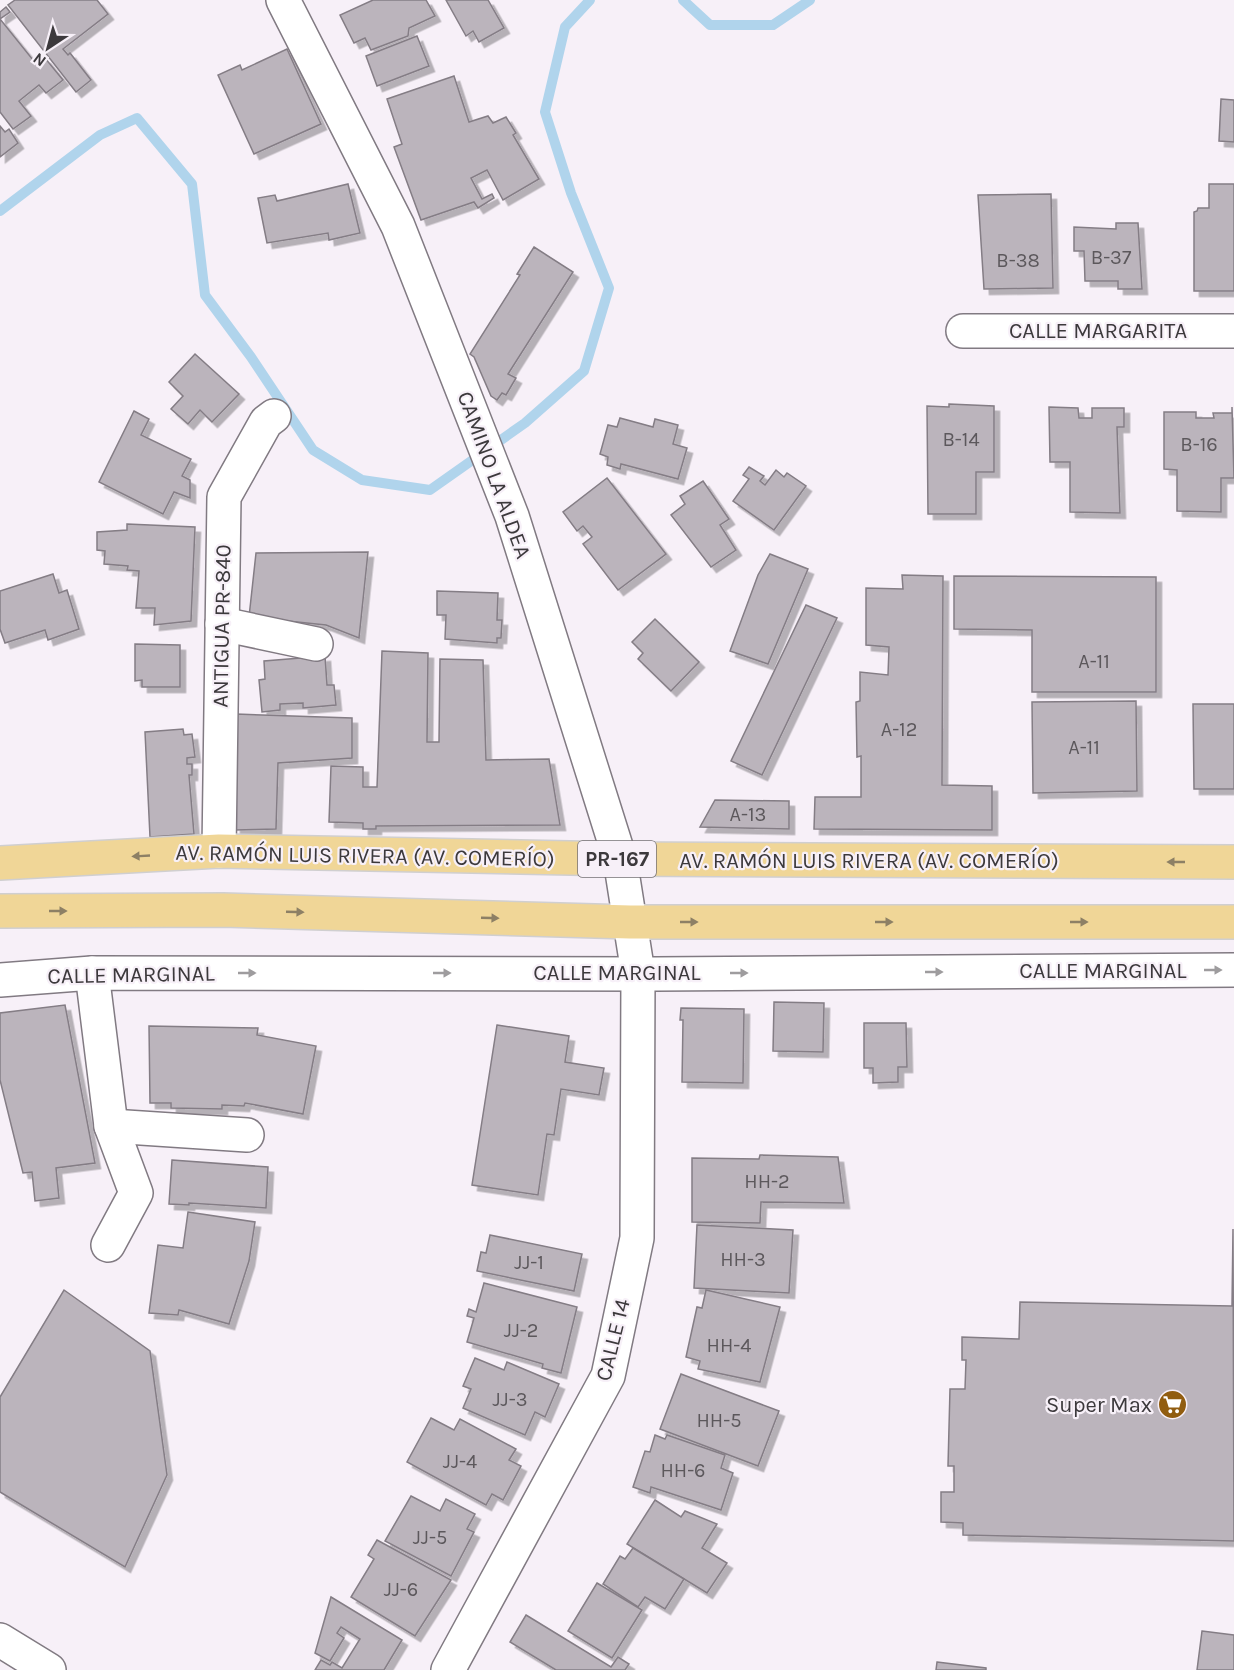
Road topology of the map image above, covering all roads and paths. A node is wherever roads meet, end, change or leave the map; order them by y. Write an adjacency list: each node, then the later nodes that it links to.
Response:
1 (283, 0): 8 (street, CAMINO LA ALDEA)
2 (963, 331): 3 (street, CALLE MARGARITA)
3 (1234, 331)
4 (274, 416): 5 (street, ANTIGUA PR-840)
5 (222, 624): 6 (street); 7 (street, ANTIGUA PR-840)
6 (316, 644)
7 (219, 851): 8 (main road, AV. RAMÓN LUIS RIVERA (AV. COMERÍO) / PR-167); 10 (main road, AV. RAMÓN LUIS RIVERA (AV. COMERÍO) / PR-167, one-way to 10)
8 (620, 859): 9 (main road, AV. RAMÓN LUIS RIVERA (AV. COMERÍO) / PR-167, one-way to 8); 12 (street, CAMINO LA ALDEA)
9 (1234, 862)
10 (0, 863)
11 (0, 911): 12 (main road, one-way to 12)
12 (630, 922): 13 (main road, one-way to 13); 16 (street, CAMINO LA ALDEA)
13 (1234, 922)
14 (1234, 970): 16 (street, CALLE MARGINAL, one-way to 14)
15 (92, 973): 16 (street, CALLE MARGINAL, one-way to 16); 17 (street, CALLE MARGINAL); 18 (street)
16 (639, 973): 23 (street, CALLE 14)
17 (0, 980)
18 (111, 1126): 19 (street); 20 (street)
19 (247, 1135)
20 (108, 1245)
21 (0, 1640): 22 (street)
22 (48, 1670)
23 (448, 1670)

